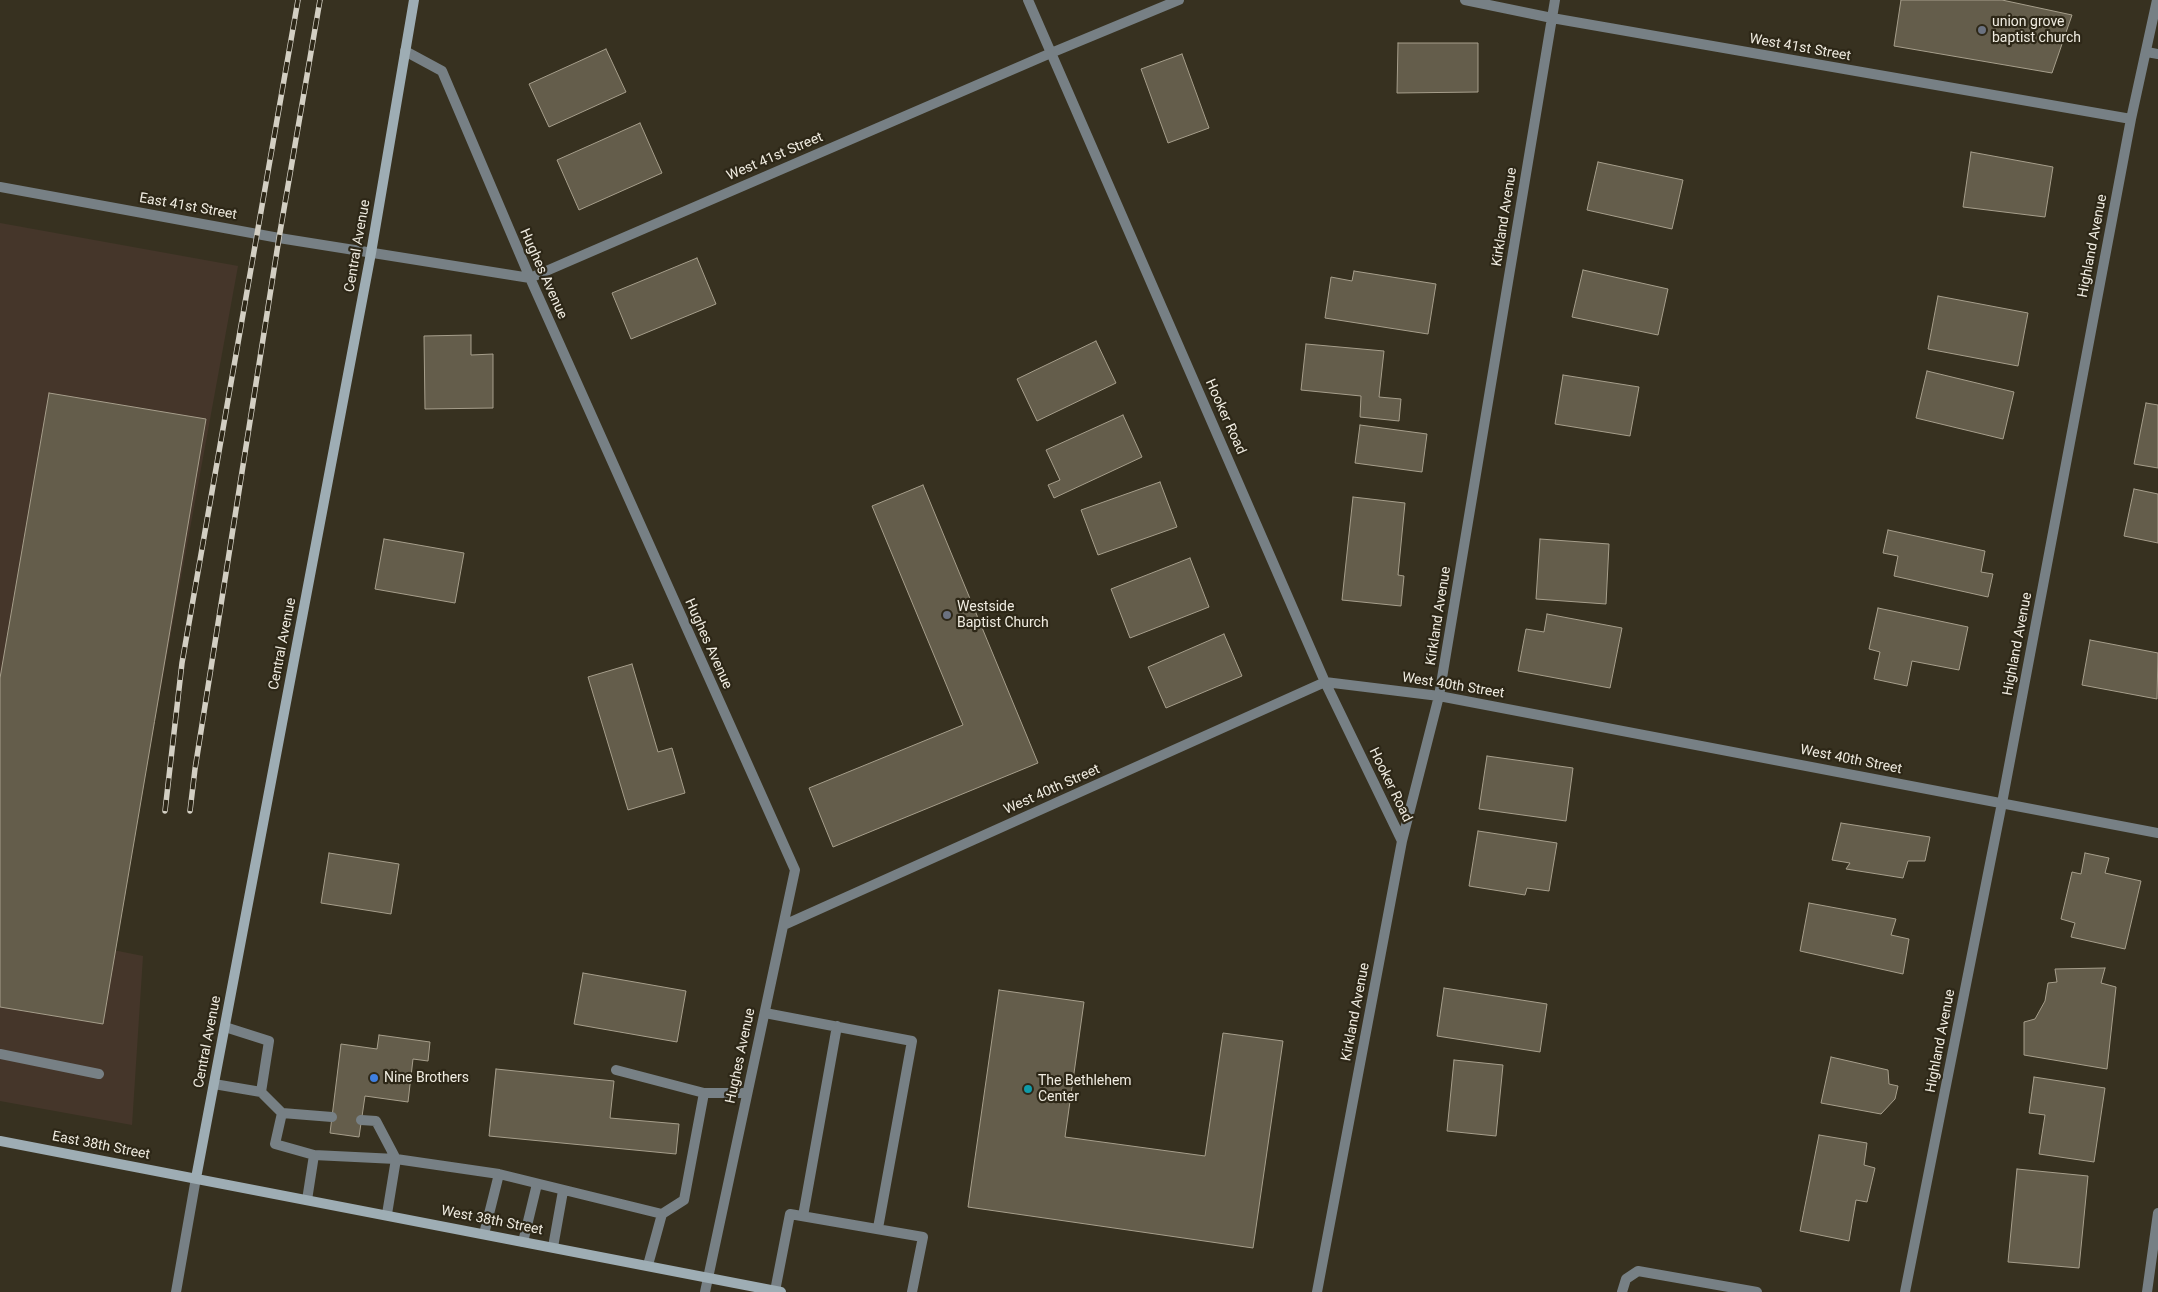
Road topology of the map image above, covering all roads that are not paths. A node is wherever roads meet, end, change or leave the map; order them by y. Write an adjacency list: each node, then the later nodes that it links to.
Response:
1 (414, 0): 8 (street, Central Avenue)
2 (1028, 0): 10 (street, Hooker Road)
3 (1179, 0): 10 (street, West 41st Street)
4 (1465, 0): 7 (street, West 41st Street)
5 (1555, 0): 7 (street, Kirkland Avenue)
6 (2157, 0): 9 (street, Highland Avenue)
7 (1552, 18): 12 (street, West 41st Street); 17 (street, Kirkland Avenue)
8 (405, 51): 14 (street, Central Avenue); 15 (street, Hughes Avenue)
9 (2147, 52): 11 (street); 12 (street, Highland Avenue)
10 (1051, 53): 15 (street, West 41st Street); 16 (street, Hooker Road)
11 (2158, 54)
12 (2131, 119): 18 (street, Highland Avenue)
13 (0, 187): 14 (street, East 41st Street)
14 (371, 253): 15 (street); 24 (street, Central Avenue)
15 (530, 278): 21 (street, Hughes Avenue)
16 (1325, 682): 17 (street, West 40th Street); 20 (street, Hooker Road); 21 (street, West 40th Street)
17 (1439, 696): 18 (street, West 40th Street); 20 (street, Kirkland Avenue)
18 (2002, 803): 19 (street, West 40th Street); 60 (street, Highland Avenue)
19 (2158, 833)
20 (1402, 842): 57 (street, Kirkland Avenue)
21 (784, 925): 22 (street, Hughes Avenue)
22 (765, 1013): 23 (street); 31 (street, Hughes Avenue)
23 (837, 1026): 46 (street); 47 (street)
24 (225, 1027): 28 (street, Central Avenue); 29 (street)
25 (0, 1054): 27 (street)
26 (616, 1070): 30 (street)
27 (99, 1074)
28 (214, 1084): 29 (street); 39 (street, Central Avenue)
29 (261, 1092): 32 (street)
30 (704, 1093): 31 (street); 45 (street)
31 (747, 1093): 52 (street, Hughes Avenue)
32 (282, 1113): 33 (street); 36 (street)
33 (332, 1117)
34 (362, 1120): 37 (street)
35 (0, 1141): 39 (street, East 38th Street)
36 (314, 1154): 37 (street); 42 (street)
37 (396, 1159): 38 (street); 44 (street)
38 (499, 1174): 40 (street); 48 (street)
39 (196, 1178): 42 (street, West 38th Street); 54 (street, Central Avenue)
40 (537, 1184): 41 (street); 49 (street)
41 (563, 1192): 45 (street); 50 (street)
42 (307, 1200): 44 (street, West 38th Street)
43 (2158, 1213): 61 (street)
44 (387, 1214): 48 (street, West 38th Street)
45 (662, 1214): 51 (street)
46 (803, 1216): 47 (street); 53 (street)
47 (878, 1228): 56 (street)
48 (484, 1234): 49 (street, West 38th Street)
49 (522, 1242): 50 (street, West 38th Street)
50 (553, 1247): 51 (street, West 38th Street)
51 (648, 1265): 52 (street, West 38th Street)
52 (708, 1277): 53 (street, West 38th Street); 55 (street, Hughes Avenue)
53 (778, 1291)
54 (176, 1292)
55 (705, 1292)
56 (912, 1292)
57 (1317, 1292)
58 (1622, 1292): 59 (street)
59 (1757, 1292)
60 (1905, 1292)
61 (2147, 1292)

